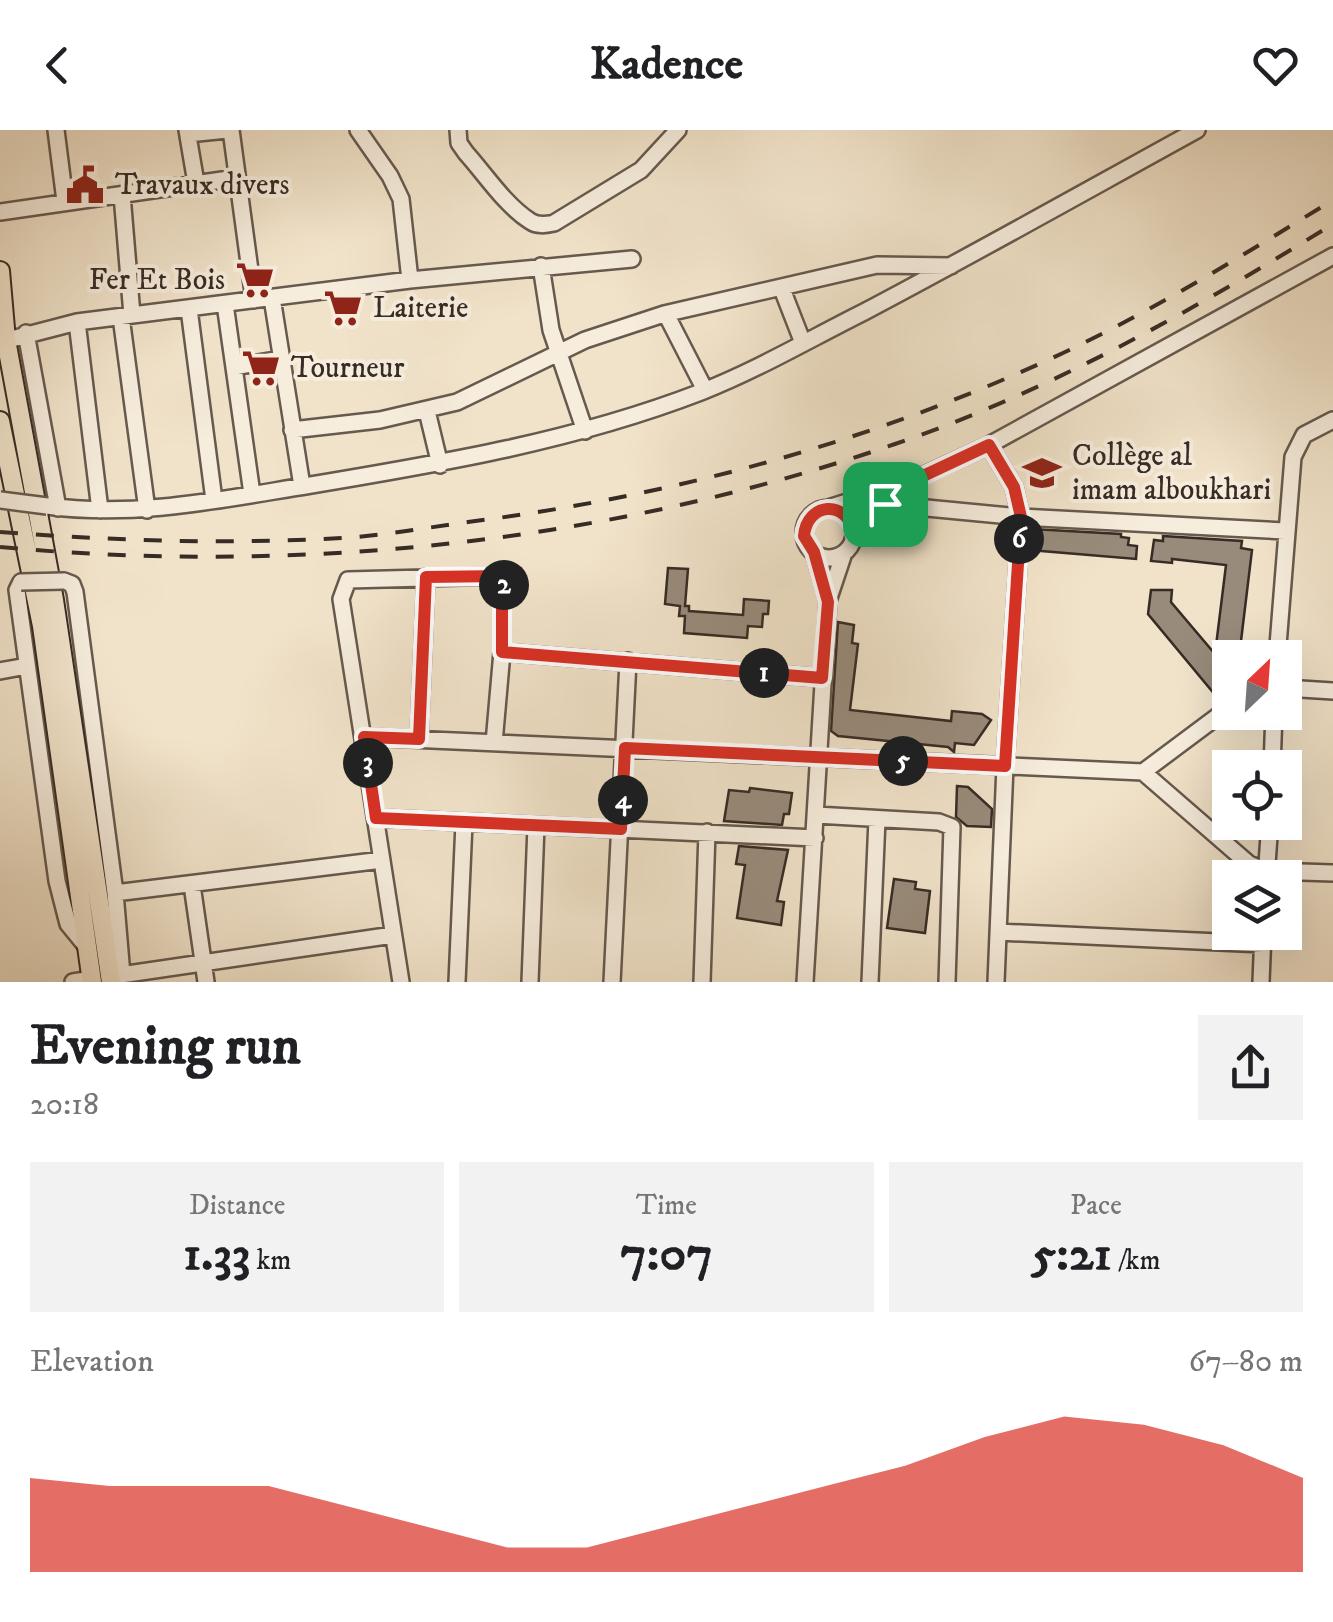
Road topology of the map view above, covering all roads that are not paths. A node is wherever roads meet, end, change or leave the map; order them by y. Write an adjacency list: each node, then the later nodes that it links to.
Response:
1 (56, 130): 11 (street)
2 (229, 130): 7 (street); 8 (street)
3 (358, 130): 18 (street)
4 (458, 130): 5 (street)
5 (678, 130)
6 (1196, 130): 16 (street)
7 (188, 132): 9 (street)
8 (236, 178): 9 (street); 21 (street)
9 (196, 183): 10 (street)
10 (122, 196): 11 (street); 25 (street)
11 (65, 201): 12 (street)
12 (0, 212)
13 (1333, 256): 39 (street)
14 (632, 259): 15 (street)
15 (540, 266): 18 (street); 30 (street)
16 (952, 266): 19 (street); 29 (street)
17 (0, 271): 28 (main road)
18 (410, 280): 20 (street)
19 (782, 288): 24 (street); 29 (street)
20 (272, 298): 21 (street); 31 (street)
21 (254, 300): 22 (street)
22 (225, 304): 23 (street); 32 (street)
23 (189, 309): 25 (street); 45 (street)
24 (666, 314): 30 (street); 33 (street)
25 (126, 316): 26 (street); 50 (street)
26 (77, 322): 27 (street); 49 (street)
27 (26, 333): 28 (street); 47 (street)
28 (3, 341): 57 (main road)
29 (803, 343): 33 (street)
30 (558, 352): 34 (street); 38 (street)
31 (281, 359): 32 (street); 37 (street)
32 (234, 367): 43 (street)
33 (705, 390): 38 (street)
34 (427, 410): 37 (street); 40 (street)
35 (1333, 420): 52 (street)
36 (0, 422): 92 (main road)
37 (292, 430): 42 (street)
38 (585, 431): 40 (street)
39 (989, 445): 41 (street); 51 (street)
40 (440, 465): 42 (street)
41 (906, 484): 46 (street); 48 (street)
42 (302, 486): 43 (street)
43 (252, 494): 45 (street)
44 (0, 500): 47 (street, bridge)
45 (214, 500): 50 (street)
46 (885, 504): 51 (street); 53 (street)
47 (53, 507): 49 (street)
48 (828, 508): 53 (street); 54 (street)
49 (100, 510): 50 (street)
50 (146, 510)
51 (1021, 517): 52 (street); 73 (street)
52 (1285, 531): 59 (street)
53 (854, 533): 55 (street)
54 (814, 552): 55 (street); 58 (street)
55 (844, 553): 58 (street)
56 (426, 577): 60 (street); 68 (street); 69 (street)
57 (57, 581): 62 (street, bridge); 88 (street); 95 (main road)
58 (828, 602): 64 (street)
59 (1278, 640)
60 (502, 652): 61 (street); 70 (street)
61 (628, 661): 64 (street); 71 (street)
62 (27, 666): 63 (street); 92 (street)
63 (0, 672)
64 (822, 678): 72 (street)
65 (1302, 689): 66 (street)
66 (1333, 691)
67 (1212, 720): 74 (street)
68 (364, 737): 69 (street); 76 (street)
69 (419, 739): 70 (street)
70 (494, 743): 71 (street)
71 (625, 748): 72 (street); 80 (street)
72 (819, 756): 73 (street); 75 (street)
73 (1005, 766): 74 (street); 89 (street)
74 (1143, 772): 84 (street)
75 (816, 815): 77 (street); 82 (street)
76 (376, 818): 78 (street); 83 (street)
77 (877, 819): 103 (street); 104 (street)
78 (464, 823): 79 (street); 98 (street)
79 (536, 826): 80 (street); 99 (street)
80 (621, 829): 81 (street); 100 (street)
81 (707, 832): 82 (street); 101 (street)
82 (814, 838): 102 (street)
83 (382, 860): 87 (street); 90 (street)
84 (1243, 860)
85 (1302, 873): 86 (street)
86 (1333, 873)
87 (192, 885): 88 (street); 94 (street)
88 (115, 894): 95 (street)
89 (998, 932): 91 (street); 105 (street)
90 (393, 935): 94 (street); 97 (street)
91 (1212, 937)
92 (86, 946): 95 (main road)
93 (1262, 950): 106 (street)
94 (204, 964): 95 (street); 96 (street)
95 (100, 979)
96 (206, 982)
97 (402, 982)
98 (457, 982)
99 (530, 982)
100 (612, 982)
101 (702, 982)
102 (805, 982)
103 (870, 982)
104 (947, 982)
105 (996, 982)
106 (1261, 982)

